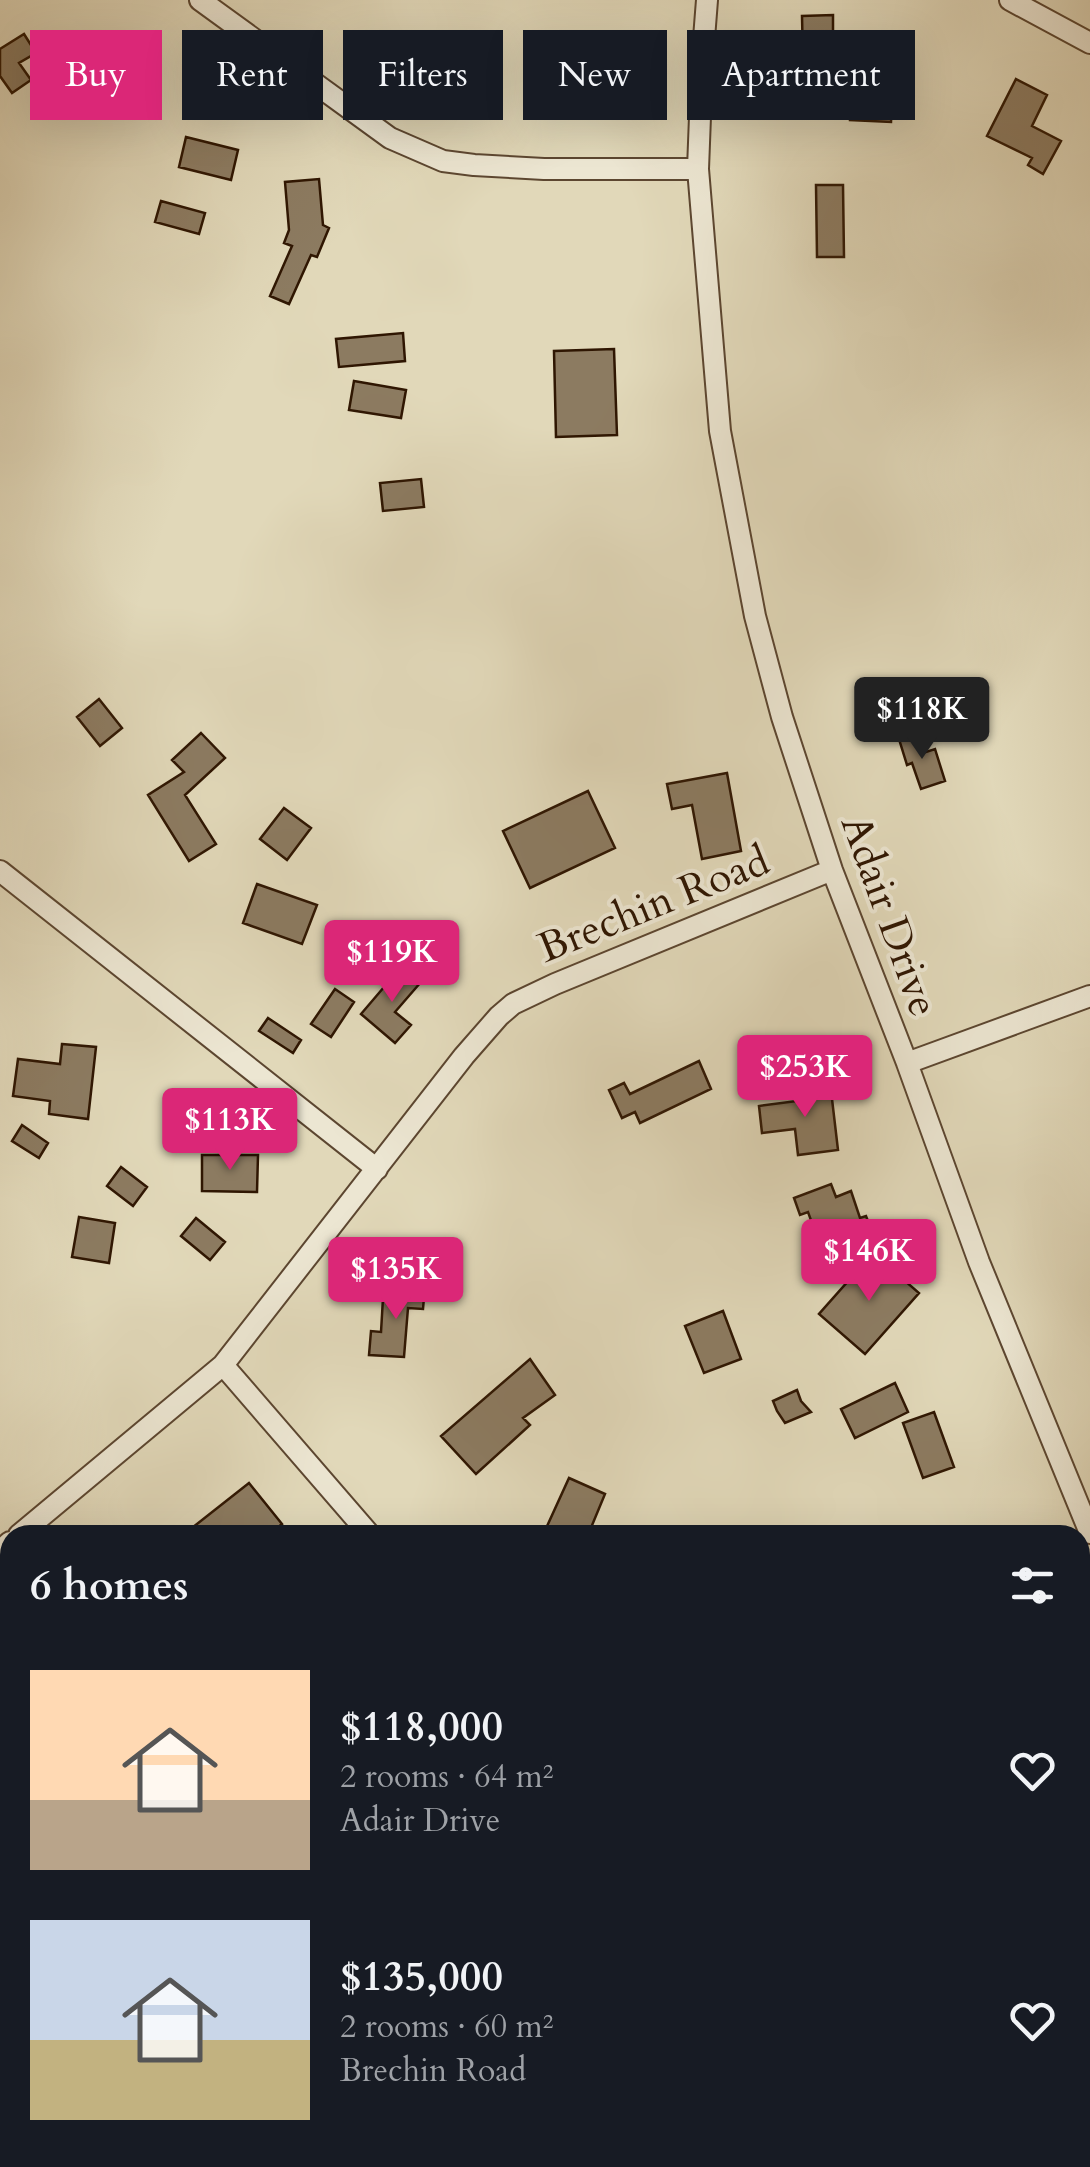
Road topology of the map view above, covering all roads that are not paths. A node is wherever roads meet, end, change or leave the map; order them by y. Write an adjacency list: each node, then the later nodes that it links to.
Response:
1 (200, 0): 5 (street)
2 (707, 0): 5 (street, Adair Drive)
3 (1010, 0): 4 (street)
4 (1090, 43)
5 (698, 169): 6 (street, Adair Drive)
6 (832, 870): 9 (street, Adair Drive); 10 (street, Brechin Road)
7 (0, 871): 10 (street)
8 (1090, 996): 9 (street)
9 (907, 1063): 14 (street, Adair Drive)
10 (377, 1168): 11 (street, Brechin Road)
11 (223, 1365): 12 (street, Brechin Road); 13 (street)
12 (31, 1525)
13 (361, 1525)
14 (1087, 1525)

